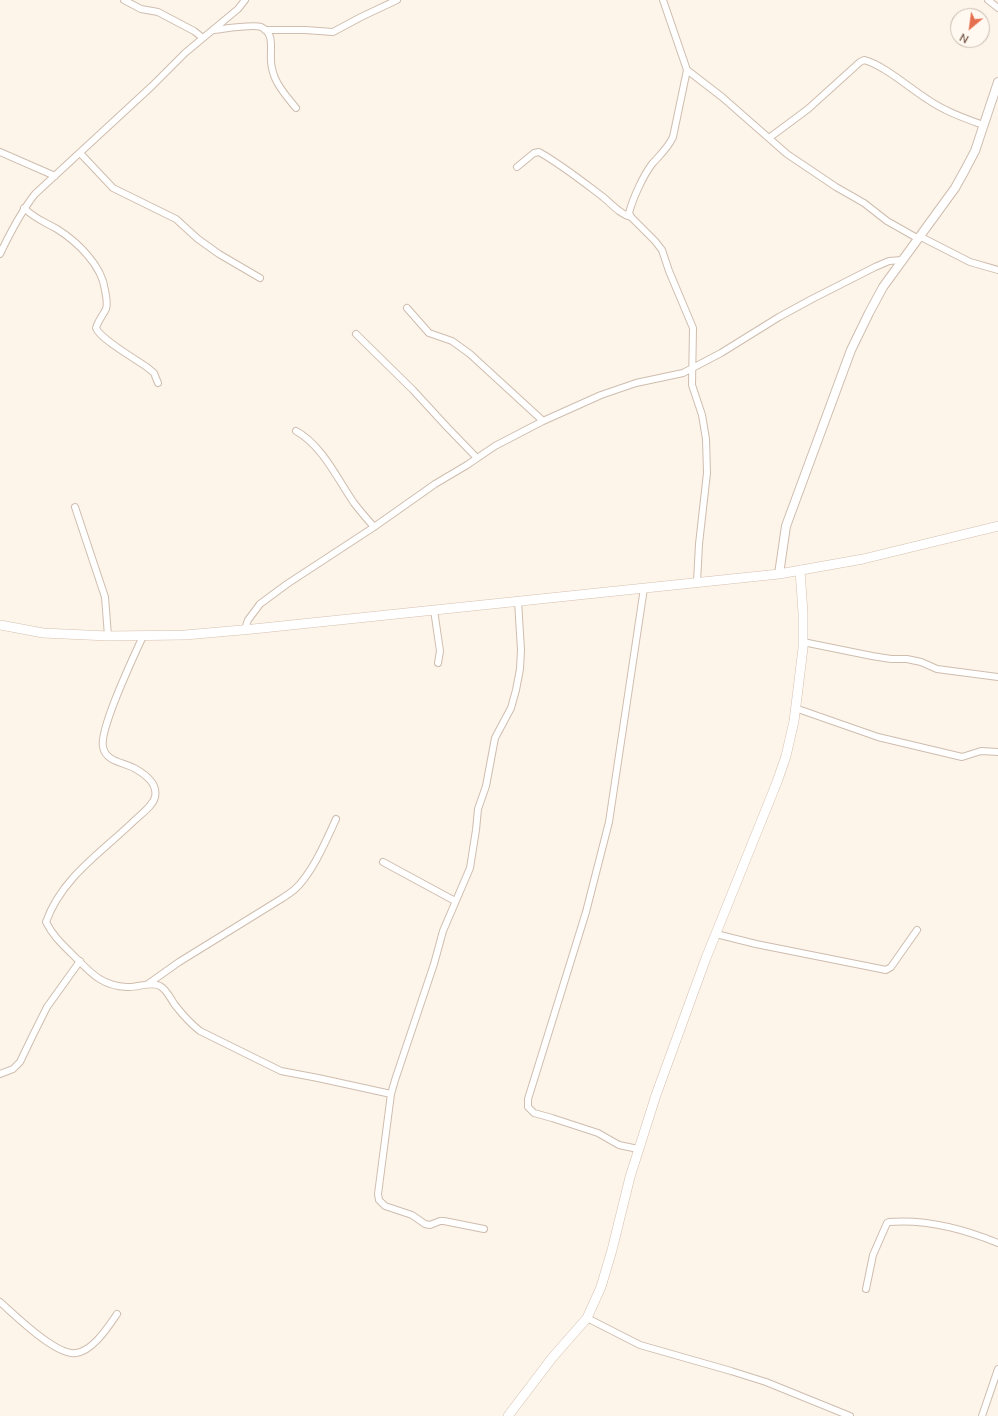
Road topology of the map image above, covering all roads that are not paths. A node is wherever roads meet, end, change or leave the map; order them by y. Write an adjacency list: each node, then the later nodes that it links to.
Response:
1 (124, 0): 9 (street)
2 (245, 0): 7 (street)
3 (397, 0): 8 (street)
4 (663, 0): 10 (street)
5 (988, 0): 6 (street)
6 (998, 8)
7 (212, 30): 8 (street); 9 (street)
8 (265, 30): 12 (street)
9 (203, 38): 16 (street)
10 (687, 70): 14 (street); 20 (street)
11 (998, 82): 13 (street)
12 (296, 108)
13 (984, 125): 14 (street); 21 (street)
14 (769, 138): 21 (street)
15 (0, 152): 18 (street)
16 (80, 153): 18 (street); 25 (street)
17 (517, 167): 20 (street)
18 (55, 176): 19 (street)
19 (24, 208): 22 (street); 29 (street)
20 (631, 217): 28 (street)
21 (918, 237): 23 (street); 24 (street)
22 (0, 254)
23 (902, 260): 28 (street); 37 (street)
24 (998, 270)
25 (260, 278)
26 (407, 308): 30 (street)
27 (356, 334): 32 (street)
28 (691, 369): 30 (street); 38 (street)
29 (158, 383)
30 (543, 421): 32 (street)
31 (296, 431): 35 (street)
32 (477, 458): 35 (street)
33 (75, 507): 44 (street)
34 (998, 526): 36 (main road)
35 (374, 527): 43 (street)
36 (800, 570): 37 (main road); 46 (main road)
37 (778, 574): 38 (main road)
38 (697, 582): 39 (main road)
39 (644, 588): 40 (main road); 60 (street)
40 (518, 601): 41 (main road); 53 (street)
41 (434, 610): 43 (main road); 47 (street)
42 (0, 625): 44 (main road)
43 (245, 630): 45 (main road)
44 (108, 636): 45 (main road)
45 (143, 636): 56 (street)
46 (803, 642): 48 (street); 49 (main road)
47 (438, 662)
48 (998, 677)
49 (794, 708): 50 (street); 55 (main road)
50 (998, 752)
51 (336, 819): 57 (street)
52 (383, 862): 53 (street)
53 (455, 901): 59 (street)
54 (917, 930): 55 (street)
55 (716, 934): 60 (main road)
56 (80, 961): 57 (street); 58 (street)
57 (148, 985): 59 (street)
58 (0, 1074)
59 (391, 1094): 61 (street)
60 (638, 1149): 66 (main road)
61 (484, 1229)
62 (998, 1243): 63 (street)
63 (866, 1289)
64 (0, 1302): 65 (street)
65 (117, 1314)
66 (587, 1318): 68 (main road); 69 (street)
67 (998, 1369): 70 (street)
68 (508, 1416)
69 (850, 1416)
70 (982, 1416)

